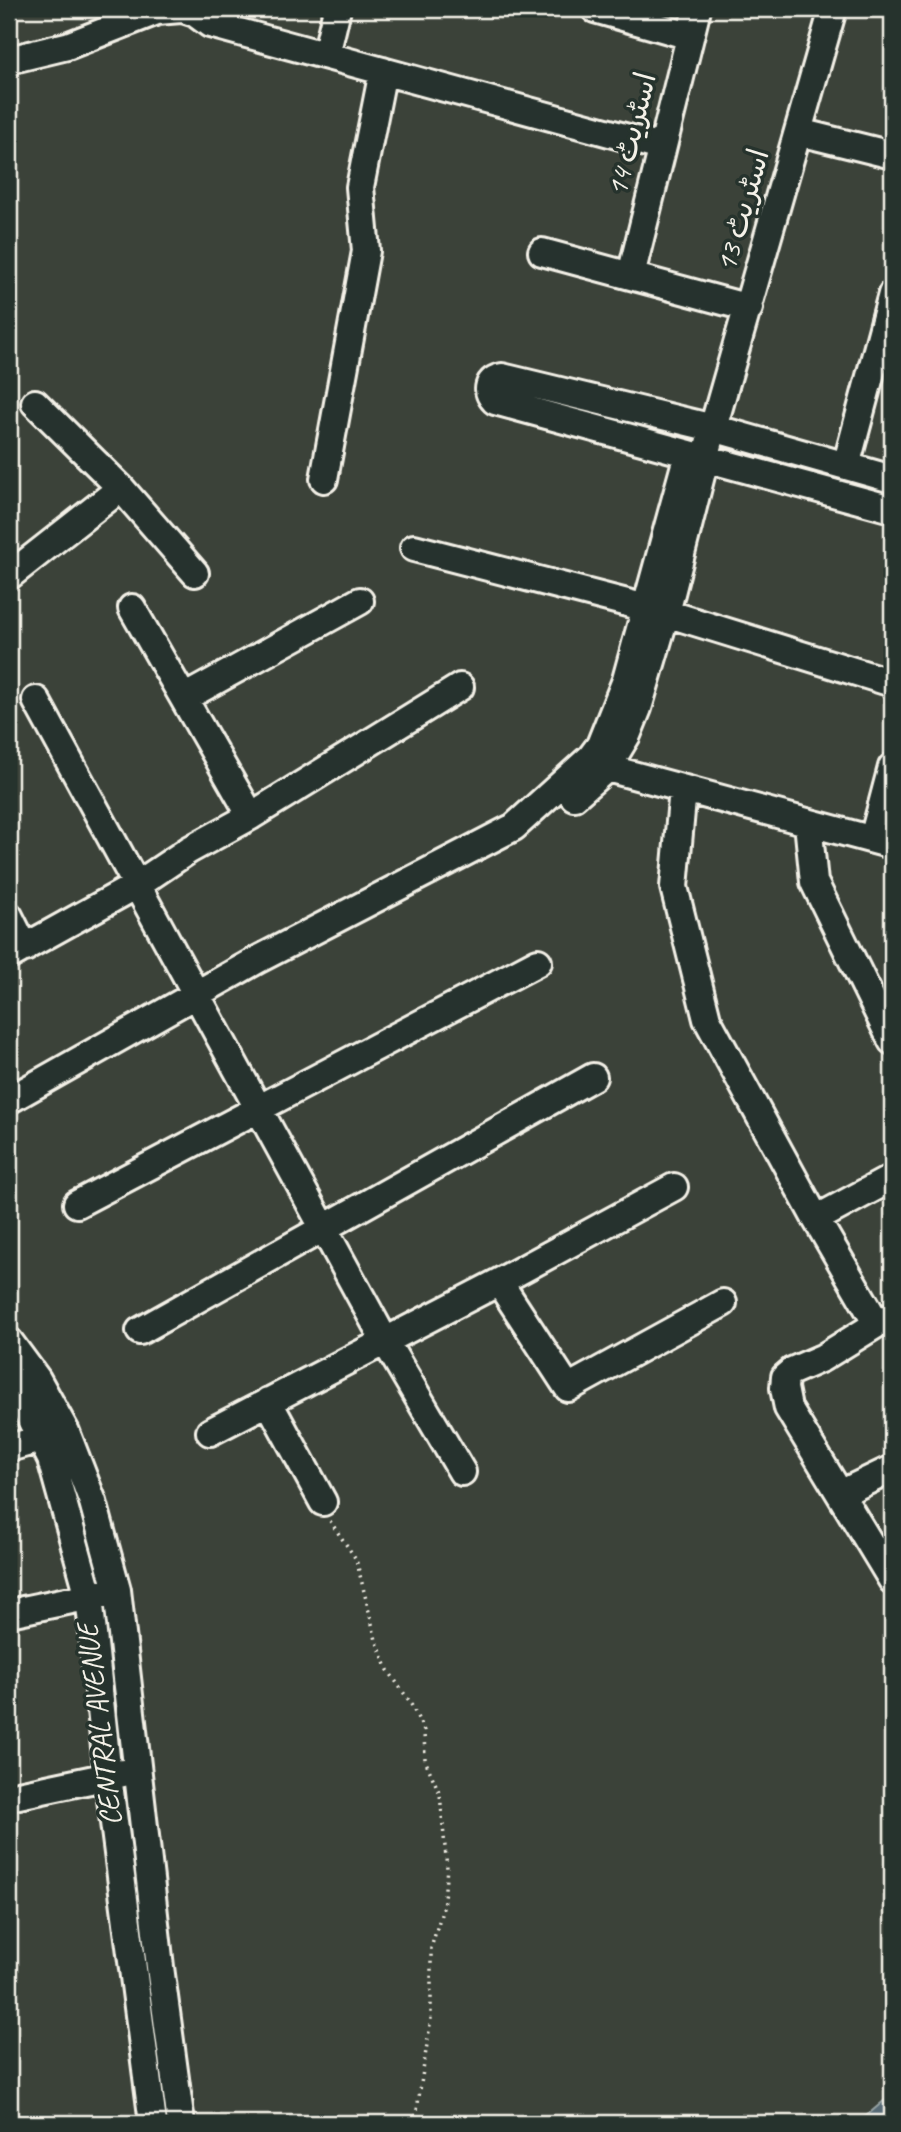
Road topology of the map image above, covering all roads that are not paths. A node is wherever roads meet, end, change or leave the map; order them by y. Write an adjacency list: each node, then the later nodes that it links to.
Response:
1 (182, 9): 7 (street); 8 (street)
2 (337, 9): 7 (street)
3 (595, 9): 6 (street)
4 (697, 9): 6 (street, اسٹریٹ 14)
5 (833, 9): 10 (street, اسٹریٹ 13)
6 (690, 36): 11 (street, اسٹریٹ 14)
7 (326, 55): 9 (street)
8 (9, 60)
9 (383, 71): 11 (street); 21 (street)
10 (799, 132): 12 (street); 16 (street, اسٹریٹ 13)
11 (661, 147): 14 (street, اسٹریٹ 14)
12 (892, 155)
13 (542, 252): 14 (street)
14 (631, 275): 16 (street)
15 (892, 294): 20 (street)
16 (749, 308): 18 (street, اسٹریٹ 13)
17 (35, 403): 23 (street)
18 (713, 428): 19 (street, اسٹریٹ 13); 19 (street); 20 (street)
19 (696, 457): 24 (street); 30 (street, اسٹریٹ 13)
20 (846, 466): 22 (street)
21 (324, 479)
22 (892, 479)
23 (121, 488): 26 (street); 27 (street)
24 (892, 509)
25 (414, 548): 30 (street)
26 (10, 573)
27 (195, 573)
28 (360, 601): 33 (street)
29 (132, 608): 33 (street)
30 (656, 610): 31 (street); 36 (street); 40 (street)
31 (892, 682)
32 (460, 687): 38 (street)
33 (184, 698): 38 (street)
34 (36, 700): 42 (street)
35 (892, 767): 41 (street)
36 (607, 768): 37 (street); 40 (street)
37 (683, 789): 39 (street); 54 (street)
38 (251, 816): 42 (street)
39 (808, 823): 41 (street); 47 (street)
40 (514, 827): 46 (street)
41 (883, 842)
42 (137, 885): 44 (street); 46 (street)
43 (9, 916): 44 (street)
44 (17, 952)
45 (538, 962): 50 (street)
46 (197, 994): 49 (street); 50 (street)
47 (892, 1041)
48 (593, 1077): 55 (street)
49 (9, 1100)
50 (259, 1109): 53 (street); 55 (street)
51 (892, 1178): 54 (street)
52 (674, 1187): 56 (street)
53 (76, 1204)
54 (816, 1219): 58 (street)
55 (323, 1227): 59 (street); 60 (street)
56 (499, 1282): 57 (street); 60 (street)
57 (723, 1303)
58 (885, 1320): 69 (street)
59 (140, 1331)
60 (385, 1341): 63 (street); 68 (street)
61 (9, 1342): 65 (street, CENTRAL AVENUE)
62 (9, 1376): 65 (street, CENTRAL AVENUE)
63 (268, 1401): 64 (street); 70 (street)
64 (210, 1432)
65 (53, 1436): 66 (street); 72 (street, CENTRAL AVENUE); 73 (street, CENTRAL AVENUE)
66 (9, 1448)
67 (892, 1469): 69 (street)
68 (462, 1472)
69 (841, 1494): 71 (street)
70 (323, 1502)
71 (892, 1580)
72 (117, 1590): 73 (street); 75 (street, CENTRAL AVENUE)
73 (89, 1596): 74 (street); 76 (street, CENTRAL AVENUE)
74 (9, 1613)
75 (138, 1770): 76 (street); 79 (street, CENTRAL AVENUE)
76 (108, 1776): 77 (street); 78 (street, CENTRAL AVENUE)
77 (9, 1797)
78 (153, 2123)
79 (181, 2123)

